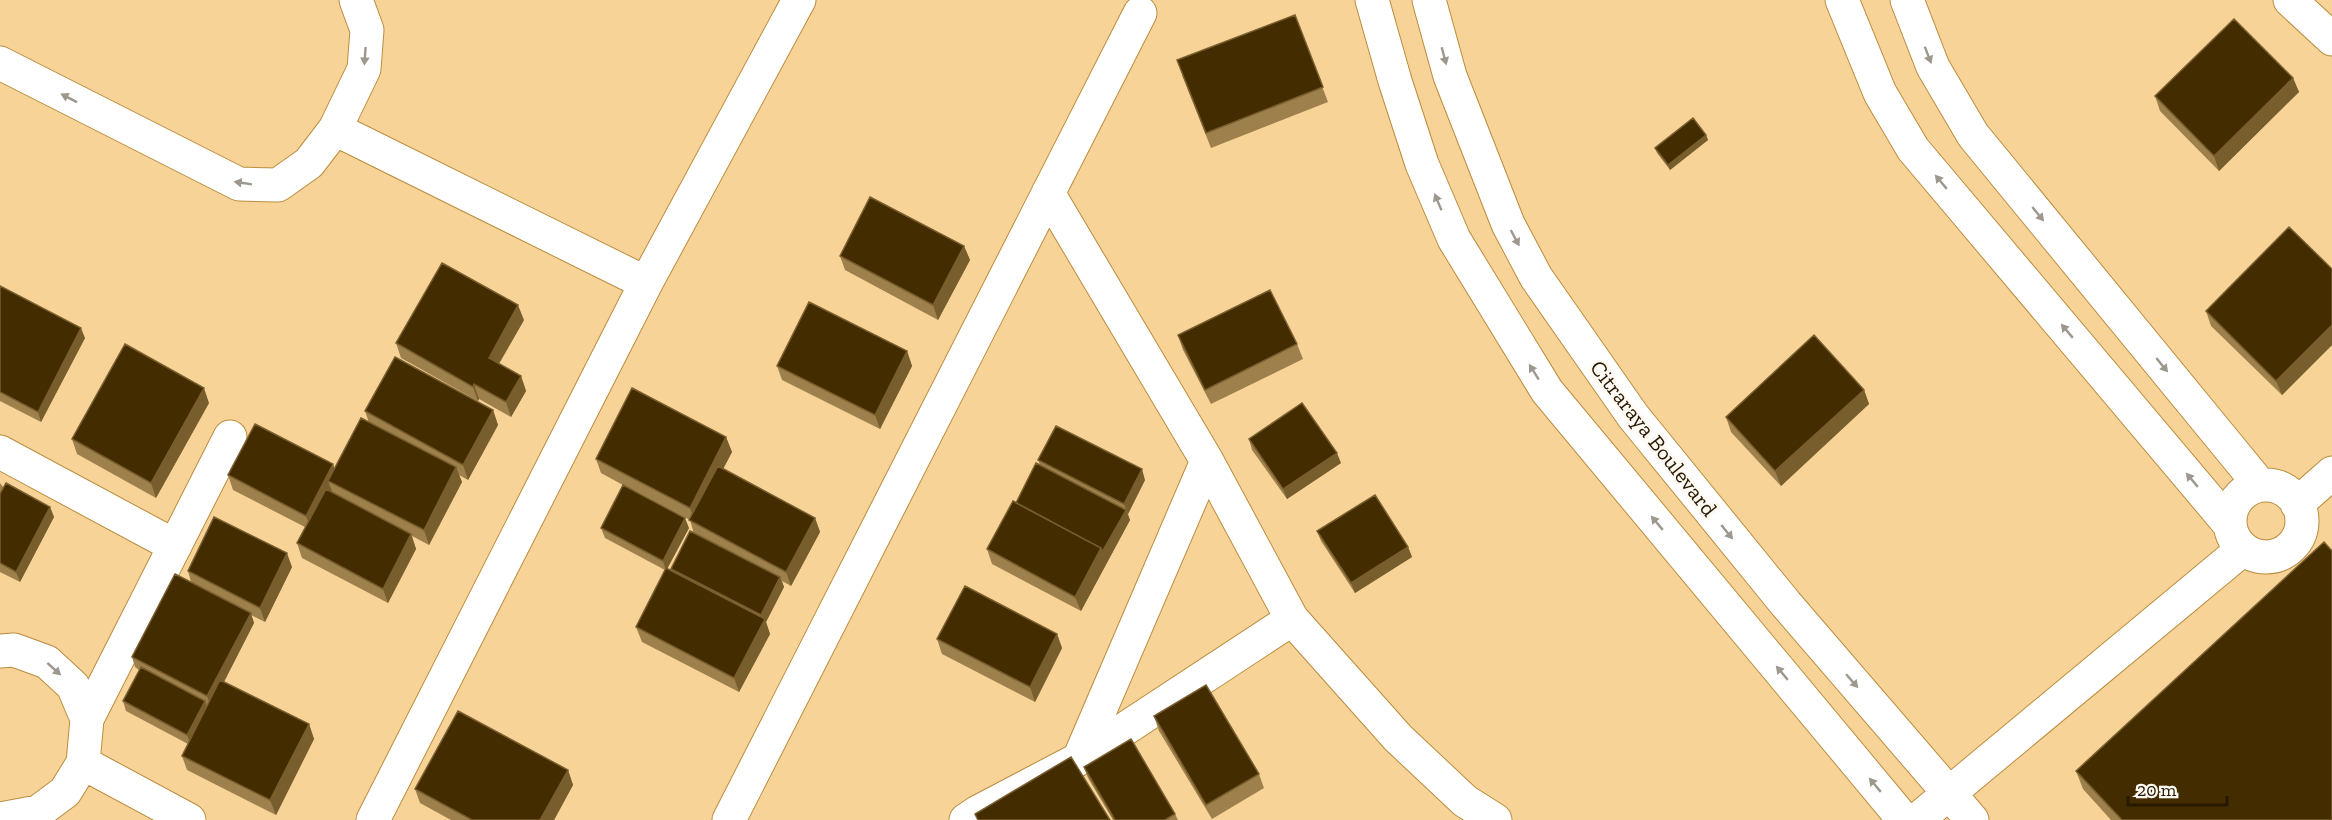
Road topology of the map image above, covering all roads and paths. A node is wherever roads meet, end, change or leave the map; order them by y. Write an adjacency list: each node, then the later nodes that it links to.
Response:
1 (356, 0): 11 (street, one-way to 11)
2 (799, 0): 13 (street)
3 (1372, 0): 35 (street, one-way to 3)
4 (1429, 0): 27 (street, Citraraya Boulevard, one-way to 27)
5 (1842, 0): 20 (street, one-way to 5)
6 (1907, 0): 18 (street, one-way to 18)
7 (2290, 0): 9 (street)
8 (1140, 13): 12 (street)
9 (2332, 39)
10 (0, 63): 11 (street, one-way to 10)
11 (335, 129): 13 (street)
12 (1048, 193): 16 (street); 32 (street)
13 (646, 283): 31 (street)
14 (230, 437): 21 (street)
15 (0, 452): 21 (street)
16 (1207, 461): 22 (street); 25 (street)
17 (2332, 473): 19 (street)
18 (2260, 485): 19 (street); 20 (street)
19 (2297, 504): 20 (street)
20 (2236, 537): 27 (street)
21 (175, 546): 24 (street)
22 (1292, 619): 25 (street); 34 (street)
23 (0, 651): 24 (street, one-way to 24)
24 (87, 718): 26 (street)
25 (1079, 759): 33 (street)
26 (83, 763): 28 (street); 30 (street)
27 (1949, 794): 36 (street); 37 (street, Citraraya Boulevard)
28 (36, 816): 29 (street)
29 (0, 819)
30 (189, 820)
31 (373, 820)
32 (729, 820)
33 (966, 820)
34 (1495, 820)
35 (1904, 820)
36 (1917, 820)
37 (1972, 820)

